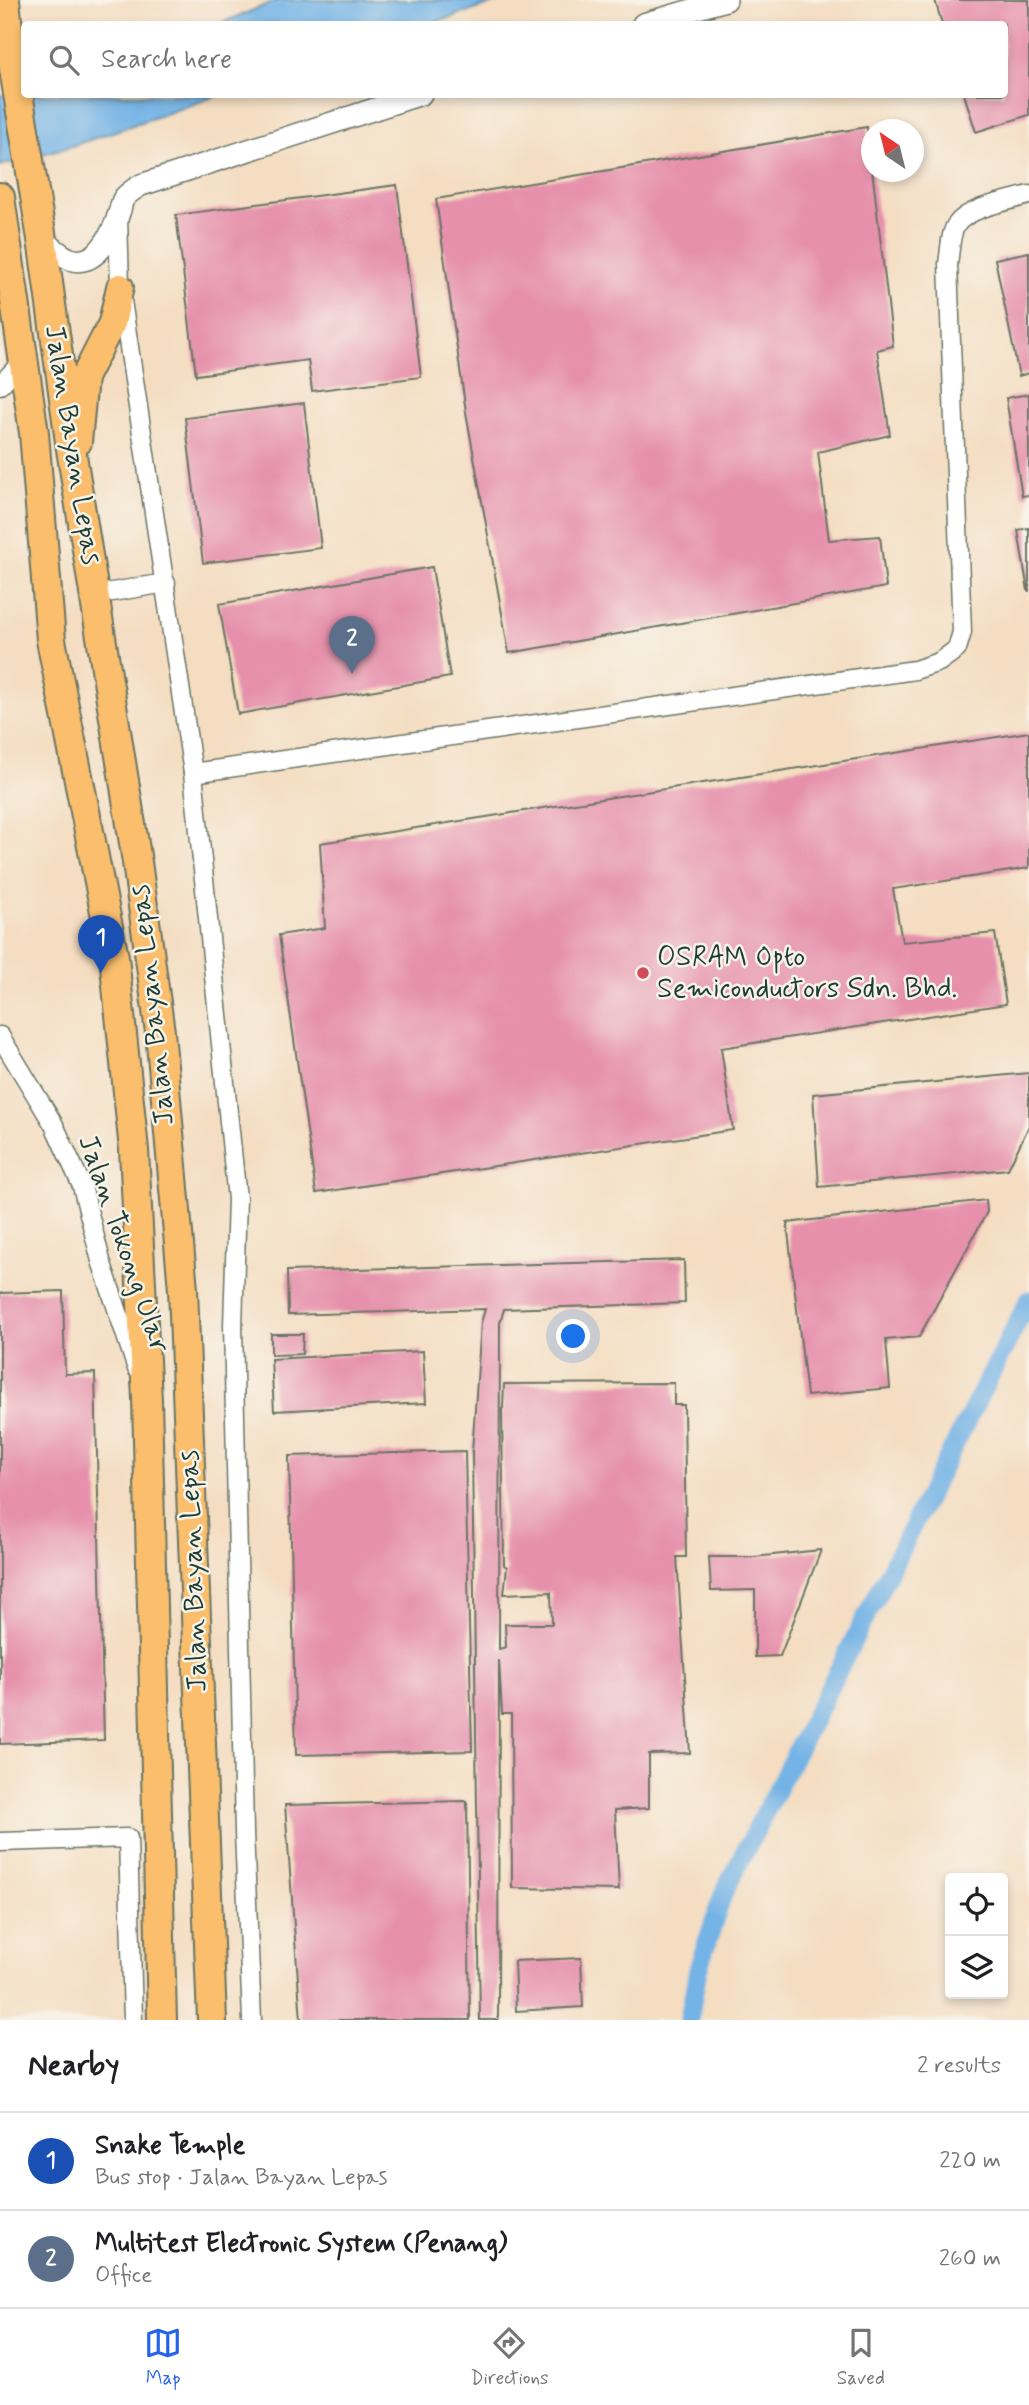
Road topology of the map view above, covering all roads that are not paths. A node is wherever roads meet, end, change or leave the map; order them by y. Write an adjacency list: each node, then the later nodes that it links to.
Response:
1 (5, 0): 8 (highway, Jalan Bayan Lepas)
2 (726, 0): 3 (street)
3 (653, 21)
4 (408, 98): 7 (street)
5 (1029, 195): 15 (street)
6 (0, 197): 10 (highway, Jalan Bayan Lepas)
7 (118, 216): 8 (street); 9 (street)
8 (42, 239): 12 (highway, Jalan Bayan Lepas)
9 (120, 287): 12 (main road); 13 (street)
10 (24, 360): 11 (street); 17 (highway, Jalan Bayan Lepas)
11 (0, 385)
12 (77, 481): 14 (highway, Jalan Bayan Lepas)
13 (166, 583): 14 (street); 15 (street)
14 (94, 595): 21 (highway, Jalan Bayan Lepas)
15 (193, 773): 22 (street)
16 (0, 1036): 17 (street, Jalan Tokong Ular)
17 (147, 1399): 20 (highway, Jalan Bayan Lepas)
18 (0, 1842): 19 (street)
19 (133, 2020)
20 (162, 2020)
21 (212, 2020)
22 (252, 2020)

